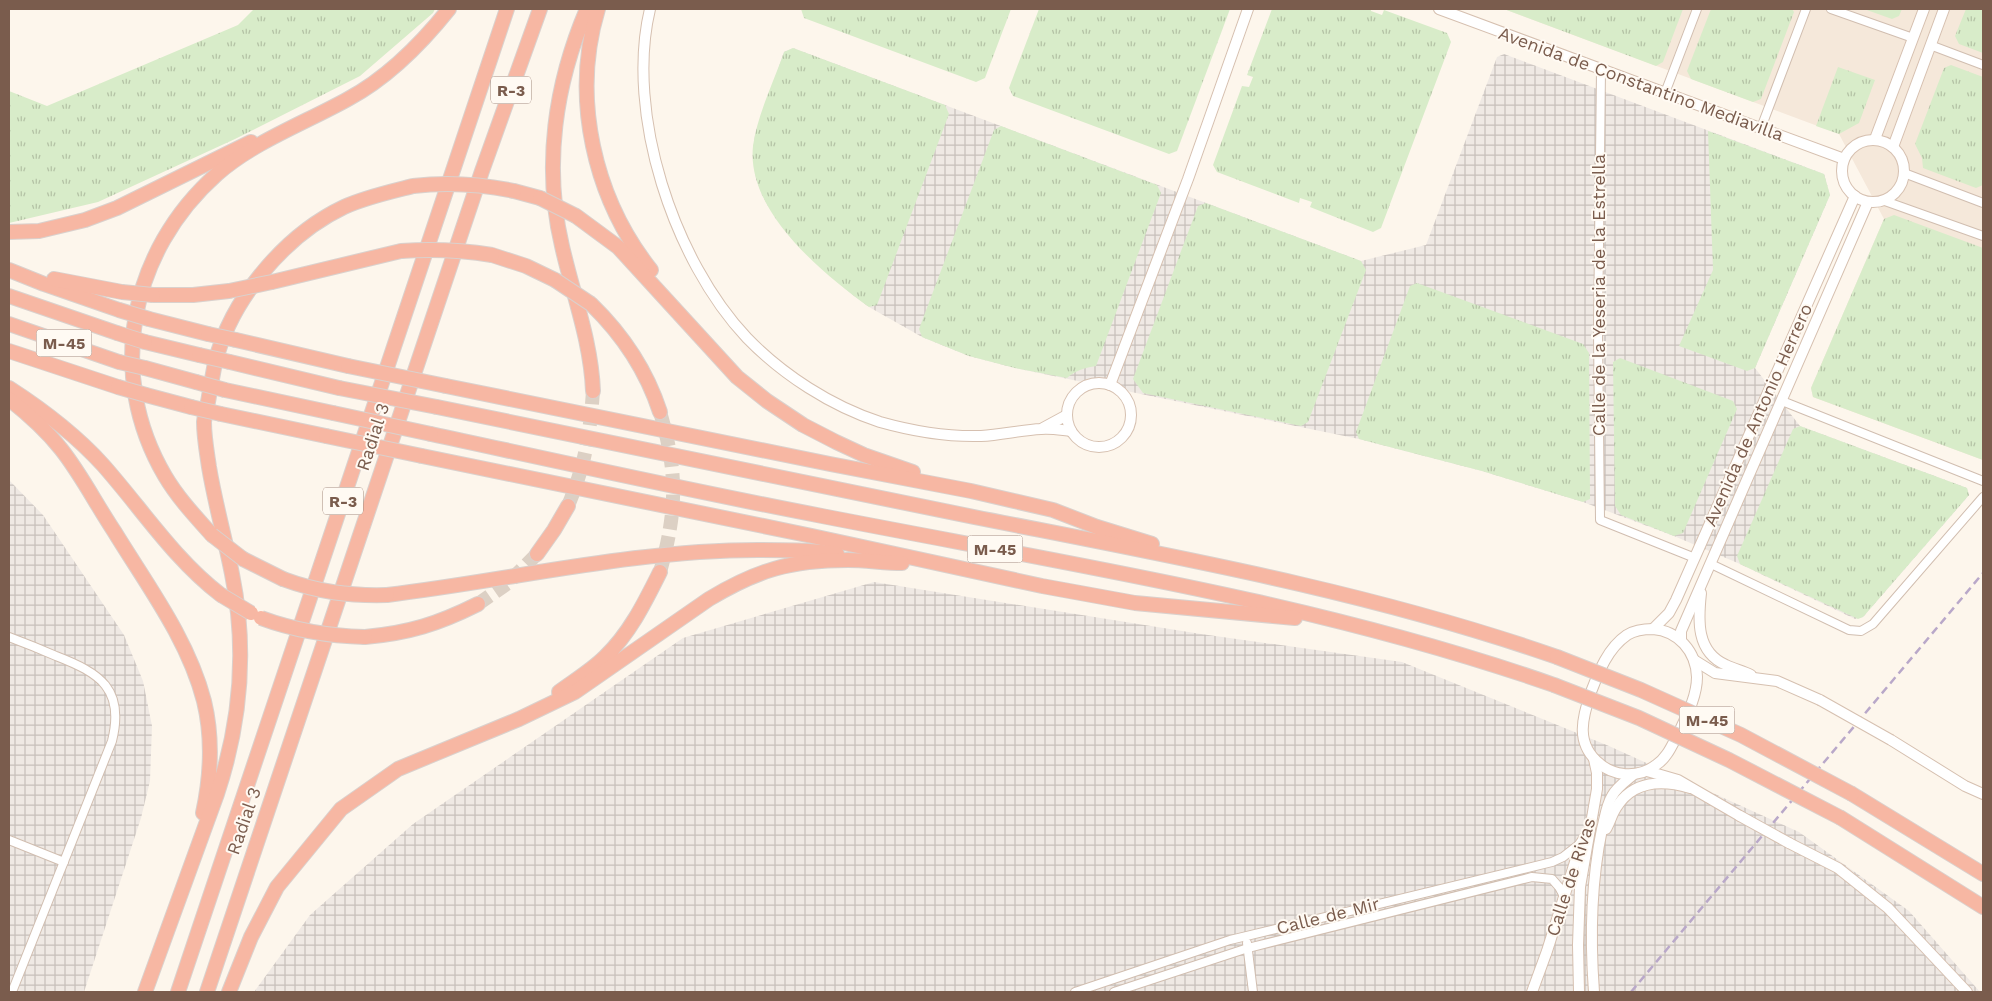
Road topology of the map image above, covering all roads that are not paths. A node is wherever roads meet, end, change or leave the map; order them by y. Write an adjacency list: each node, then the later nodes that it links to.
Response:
1 (449, 9): 19 (highway)
2 (507, 9): 85 (highway, Radial 3 / R-3)
3 (540, 9): 86 (highway, Radial 3 / R-3)
4 (587, 9): 39 (highway)
5 (598, 9): 36 (highway)
6 (650, 9): 44 (street)
7 (1248, 9): 37 (street)
8 (1439, 9): 17 (street, Avenida de Constantino Mediavilla)
9 (1697, 9): 18 (street)
10 (1806, 9): 20 (street)
11 (1831, 9): 14 (street)
12 (1924, 9): 14 (street)
13 (1944, 9): 15 (street)
14 (1913, 38): 21 (street)
15 (1930, 46): 16 (street); 22 (street)
16 (1983, 65)
17 (1601, 70): 18 (street, Avenida de Constantino Mediavilla); 52 (street, Calle de la Yeseria de la Estrella)
18 (1665, 93): 20 (street, Avenida de Constantino Mediavilla)
19 (350, 98): 29 (highway); 53 (highway, bridge)
20 (1761, 128): 23 (street, Avenida de Constantino Mediavilla)
21 (1875, 140): 22 (street); 23 (street)
22 (1893, 147): 24 (street)
23 (1844, 159): 25 (street)
24 (1904, 173): 26 (street); 28 (street)
25 (1854, 196): 27 (street); 52 (street, Avenida de Antonio Herrero)
26 (1882, 200): 27 (street); 30 (street)
27 (1868, 202): 41 (street, Avenida de Antonio Herrero)
28 (1983, 203)
29 (9, 232)
30 (1983, 236)
31 (9, 265): 42 (highway, bridge)
32 (9, 270): 47 (highway, bridge)
33 (9, 296): 51 (highway, M-45, bridge)
34 (9, 324): 59 (highway, M-45, bridge)
35 (9, 350): 56 (highway, bridge)
36 (724, 364): 47 (highway); 75 (highway, bridge)
37 (1110, 385): 43 (street); 45 (street)
38 (9, 388): 58 (highway, bridge)
39 (593, 391)
40 (9, 399): 75 (highway)
41 (1782, 401): 46 (street); 54 (street, Avenida de Antonio Herrero)
42 (660, 412)
43 (1067, 415): 44 (street); 45 (street)
44 (1042, 429): 45 (street)
45 (1071, 431)
46 (1983, 481)
47 (971, 490): 51 (highway)
48 (1983, 497): 54 (street)
49 (568, 506): 50 (highway)
50 (537, 554)
51 (1177, 556): 77 (highway, M-45, bridge)
52 (1695, 558): 60 (street, Avenida de Antonio Herrero)
53 (902, 563): 56 (highway); 65 (highway)
54 (1710, 564): 57 (street, Avenida de Antonio Herrero)
55 (660, 572): 65 (highway)
56 (999, 578): 59 (highway)
57 (1703, 582): 62 (street, Avenida de Antonio Herrero); 64 (street)
58 (478, 604)
59 (1312, 616): 79 (highway, M-45, bridge)
60 (1653, 629): 62 (street); 66 (street)
61 (9, 637): 76 (street)
62 (1681, 640): 63 (street)
63 (1694, 660): 64 (street); 67 (street)
64 (1754, 677): 70 (street, bridge)
65 (519, 719): 87 (highway)
66 (1594, 759): 68 (street); 71 (street, Calle de Rivas)
67 (1647, 771): 68 (street); 69 (street)
68 (1633, 774): 72 (street)
69 (1690, 788): 72 (street); 82 (street, bridge)
70 (1983, 794)
71 (1589, 833): 74 (street, Calle de Rivas); 92 (street)
72 (1600, 839): 93 (street)
73 (9, 840): 76 (street)
74 (1581, 843): 78 (street, Calle de Rivas); 80 (street, Calle de Mir)
75 (198, 844): 84 (highway)
76 (64, 862): 83 (street)
77 (1983, 874)
78 (1564, 896): 81 (street, Calle de Mir); 91 (street, Calle de Rivas)
79 (1983, 907)
80 (1246, 936): 81 (street); 88 (street, Calle de Mir)
81 (1248, 948): 89 (street, Calle de Mir); 90 (street)
82 (1964, 990)
83 (12, 992)
84 (145, 992)
85 (178, 992)
86 (207, 992)
87 (229, 992)
88 (1075, 992)
89 (1114, 992)
90 (1253, 992)
91 (1532, 992)
92 (1579, 992)
93 (1594, 992)

